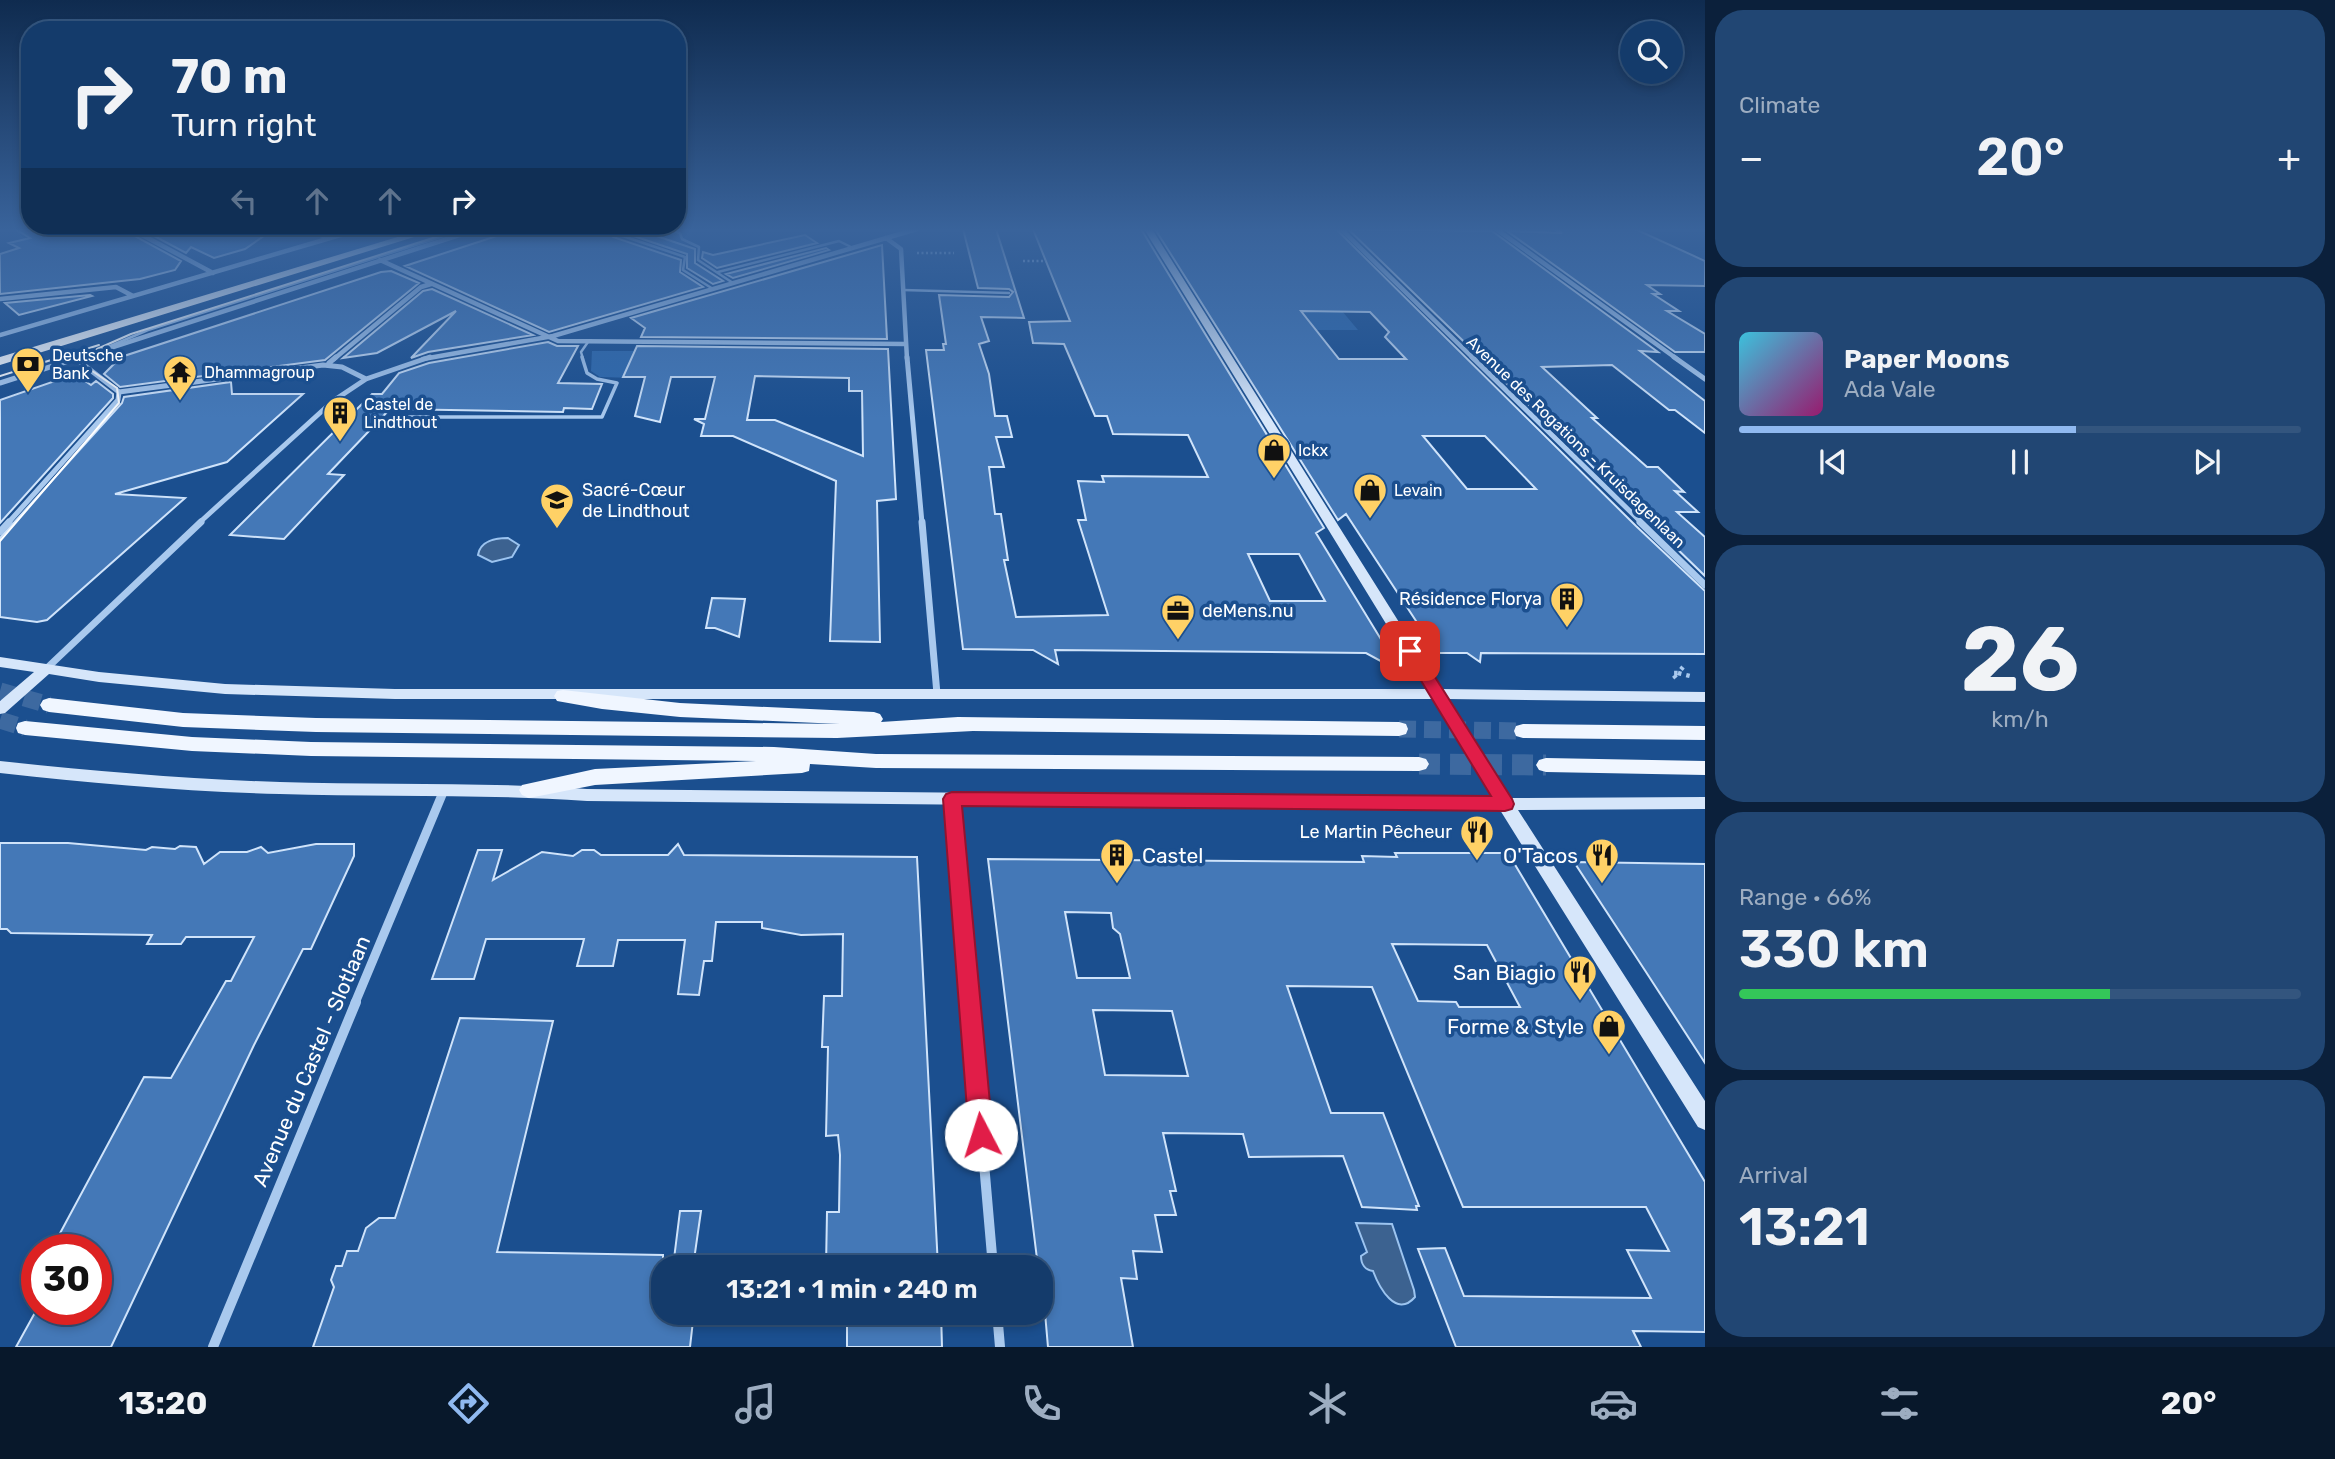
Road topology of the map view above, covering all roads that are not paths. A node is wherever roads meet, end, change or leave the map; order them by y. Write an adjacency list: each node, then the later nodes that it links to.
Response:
1 (69, 292): 20 (street)
2 (125, 292): 19 (street)
3 (147, 292): 19 (street)
4 (185, 292): 25 (highway)
5 (203, 292): 27 (highway)
6 (223, 292): 29 (highway)
7 (243, 292): 31 (highway)
8 (267, 292): 26 (lane)
9 (282, 292): 26 (street)
10 (415, 292): 30 (street)
11 (449, 292): 22 (street)
12 (703, 292): 22 (street)
13 (903, 292): 24 (street)
14 (969, 292): 18 (lane)
15 (1187, 292): 42 (main road)
16 (1404, 292): 38 (street, Avenue des Rogations - Kruisdagenlaan)
17 (1584, 292): 33 (street)
18 (1009, 293)
19 (133, 296): 21 (street)
20 (0, 299)
21 (0, 335)
22 (553, 337): 23 (street); 32 (street)
23 (588, 342): 24 (street); 36 (lane)
24 (906, 344): 41 (street)
25 (0, 346)
26 (105, 349): 28 (street)
27 (0, 353)
28 (76, 359): 34 (street); 35 (street)
29 (0, 361)
30 (329, 363): 32 (street); 35 (street)
31 (0, 368)
32 (366, 379): 40 (street)
33 (1705, 379)
34 (0, 383)
35 (119, 392): 37 (street)
36 (404, 417)
37 (0, 531)
38 (1705, 585)
39 (0, 662): 40 (main road)
40 (45, 670): 43 (main road); 46 (main road)
41 (937, 694): 42 (main road); 43 (main road)
42 (1438, 695): 44 (main road); 61 (main road)
43 (564, 696): 47 (main road)
44 (1705, 697)
45 (49, 705): 47 (main road)
46 (0, 709)
47 (970, 724): 49 (main road)
48 (24, 727): 52 (main road)
49 (1399, 729)
50 (1523, 731): 51 (main road)
51 (1705, 733)
52 (876, 761): 53 (main road); 58 (main road)
53 (1419, 765)
54 (1546, 765): 56 (main road)
55 (0, 767): 57 (main road)
56 (1705, 768)
57 (444, 790): 58 (main road); 65 (street, Avenue du Castel - Slotlaan)
58 (529, 790): 59 (main road)
59 (952, 799): 61 (main road); 63 (street)
60 (1705, 803): 61 (main road)
61 (1505, 804): 62 (main road)
62 (1705, 1120)
63 (992, 1255)
64 (998, 1325): 66 (street)
65 (213, 1347)
66 (1000, 1347)

